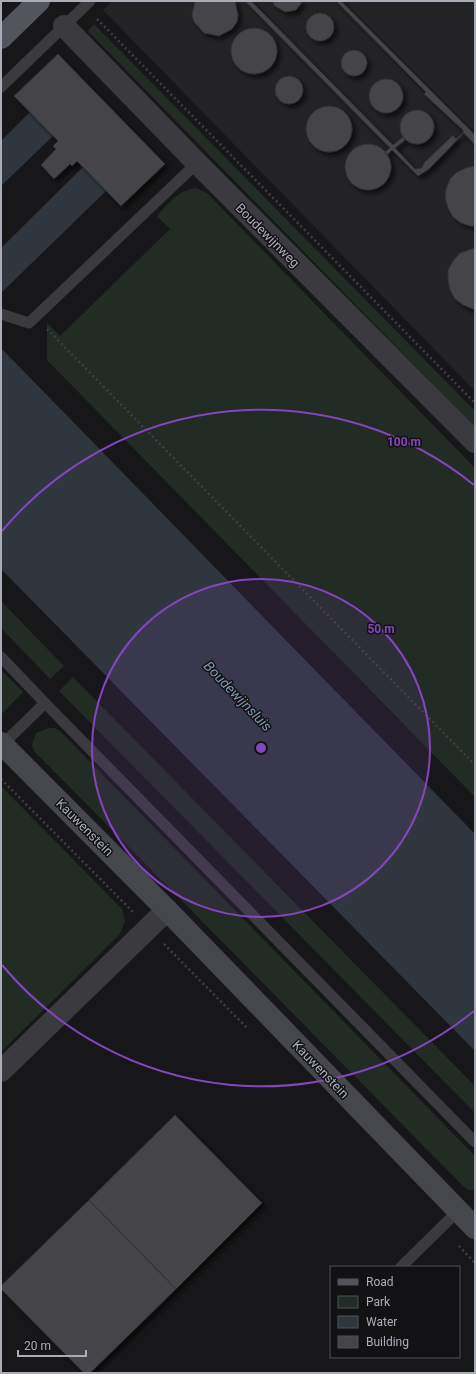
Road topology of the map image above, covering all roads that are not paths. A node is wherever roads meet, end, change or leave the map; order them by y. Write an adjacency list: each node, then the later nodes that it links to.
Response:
1 (39, 1): 4 (main road)
2 (90, 1): 3 (lane)
3 (64, 26): 5 (lane); 6 (street, Boudewijnweg)
4 (1, 38)
5 (1, 87)
6 (197, 164): 7 (lane); 8 (street, Boudewijnweg)
7 (1, 314)
8 (475, 442)
9 (1, 657): 10 (lane)
10 (45, 703): 11 (lane); 14 (lane)
11 (2, 745): 12 (street, Kauwenstein)
12 (167, 910): 13 (street); 15 (street, Kauwenstein)
13 (1, 1071)
14 (475, 1142)
15 (458, 1211): 16 (street, Kauwenstein); 17 (lane)
16 (475, 1228)
17 (403, 1266)

